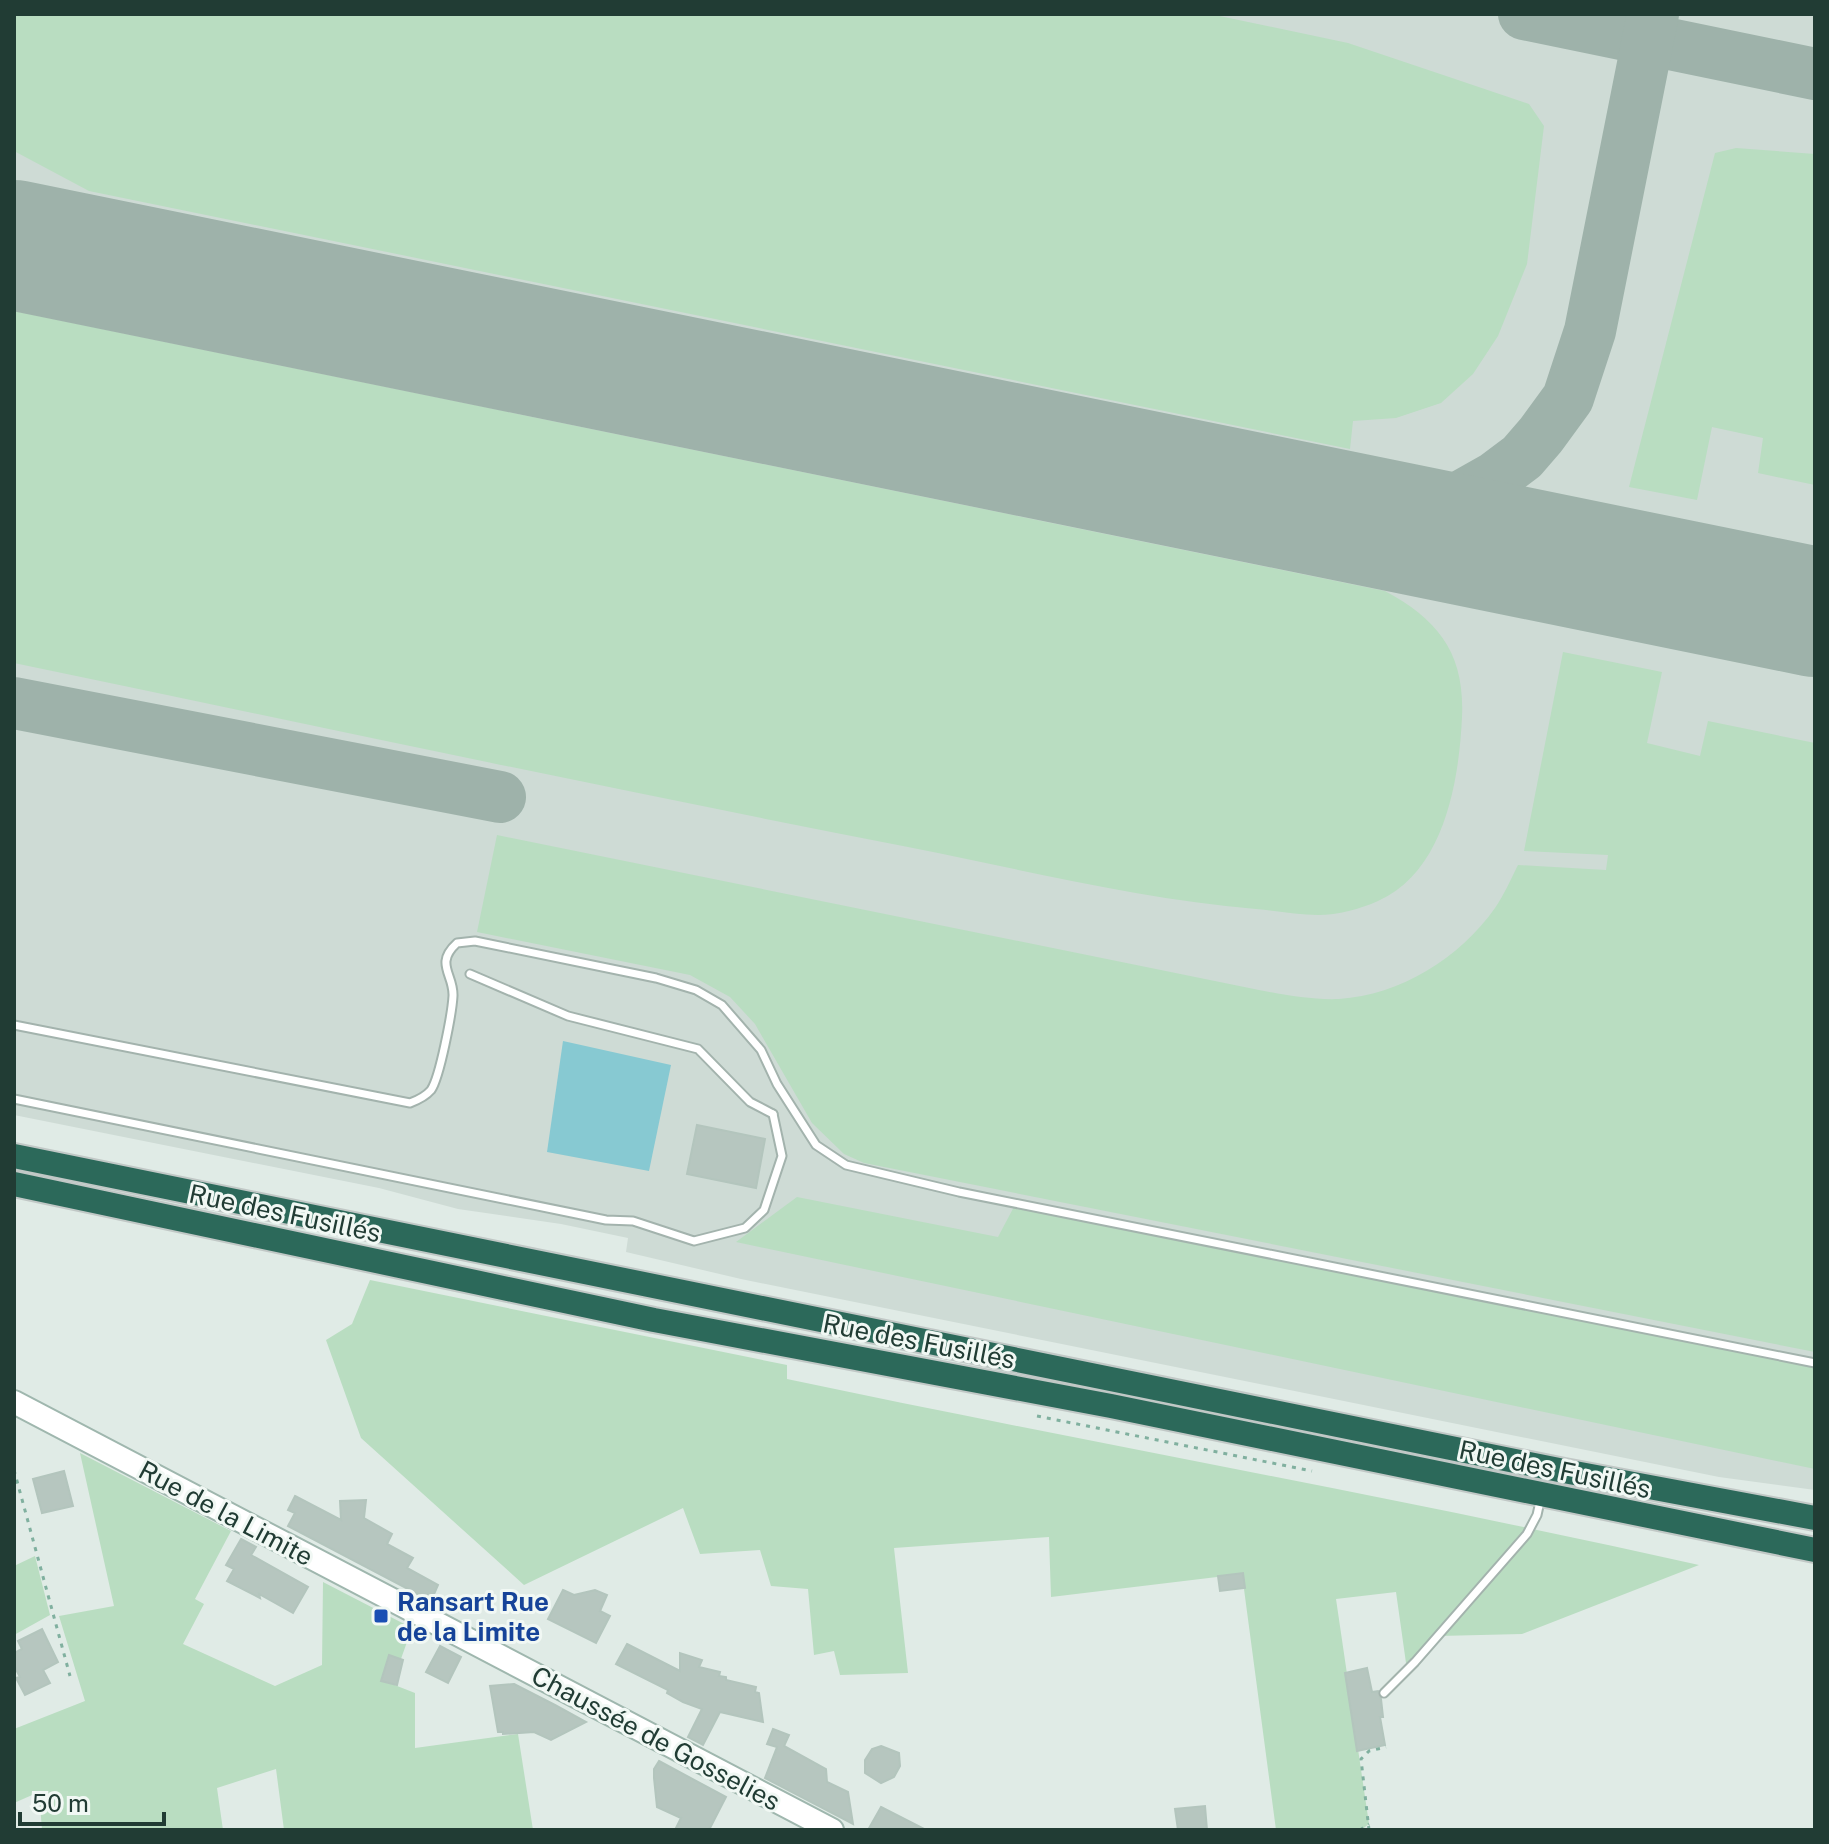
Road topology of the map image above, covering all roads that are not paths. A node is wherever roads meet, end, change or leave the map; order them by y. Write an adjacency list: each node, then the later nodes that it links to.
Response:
1 (470, 974): 5 (lane)
2 (14, 1025): 4 (lane)
3 (14, 1099): 5 (lane)
4 (790, 1104): 5 (lane); 8 (lane)
5 (773, 1114)
6 (14, 1156): 11 (highway, Rue des Fusillés)
7 (14, 1184): 10 (highway, Rue des Fusillés)
8 (1815, 1363)
9 (14, 1402): 13 (street, Rue de la Limite)
10 (1542, 1495): 12 (highway, Rue des Fusillés); 14 (lane)
11 (1815, 1518)
12 (1815, 1550)
13 (438, 1624): 15 (street, Chaussée de Gosselies)
14 (1384, 1693)
15 (832, 1830)

